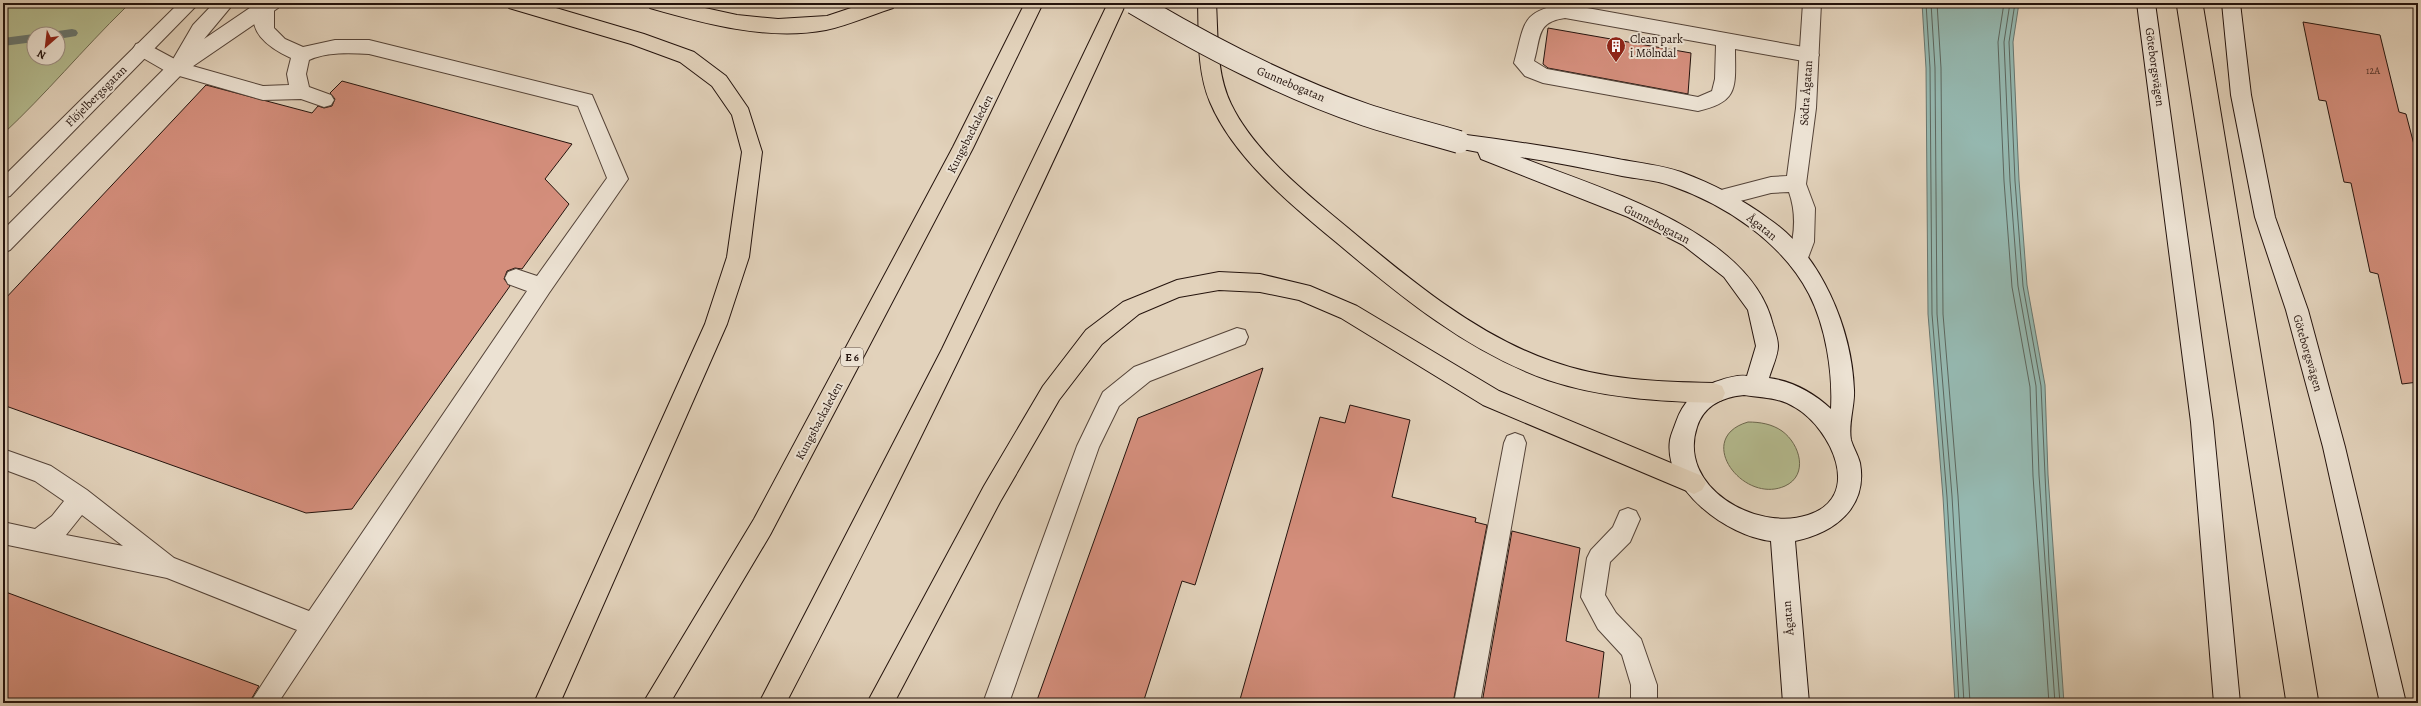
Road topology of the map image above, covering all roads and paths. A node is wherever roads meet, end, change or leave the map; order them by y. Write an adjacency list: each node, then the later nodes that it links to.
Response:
1 (190, 3): 15 (main road, Flöjelbergsgatan)
2 (225, 3): 18 (main road)
3 (516, 3): 45 (highway)
4 (657, 3): 5 (highway)
5 (886, 3)
6 (1034, 3): 46 (highway, Kungsbackaleden / E 6)
7 (1116, 3): 47 (highway)
8 (1134, 3): 21 (main road, Gunnebogatan, bridge)
9 (1207, 3): 32 (highway)
10 (1812, 3): 17 (main road, Södra Ågatan)
11 (2146, 3): 53 (main road, Göteborgsvägen)
12 (2231, 3): 54 (main road, Göteborgsvägen)
13 (269, 4): 16 (main road); 18 (main road)
14 (1725, 40): 14 (main road); 17 (main road)
15 (143, 50): 18 (main road); 24 (main road, Flöjelbergsgatan)
16 (302, 55): 19 (main road); 29 (main road)
17 (1809, 55): 23 (main road, Södra Ågatan)
18 (176, 68): 19 (main road); 26 (main road)
19 (302, 92): 20 (main road)
20 (324, 100)
21 (1459, 142): 22 (main road, Gunnebogatan); 31 (main road, Gunnebogatan)
22 (1540, 152): 25 (main road, Ågatan)
23 (1796, 184): 25 (main road); 27 (main road, Södra Ågatan)
24 (3, 190)
25 (1721, 198): 27 (main road, Ågatan)
26 (3, 244)
27 (1798, 260): 33 (main road, Ågatan)
28 (516, 278): 29 (main road)
29 (541, 287): 43 (main road)
30 (1237, 337): 49 (main road)
31 (1755, 387): 32 (main road, Ågatan); 33 (main road, Ågatan)
32 (1714, 393): 36 (main road, Ågatan)
33 (1840, 439): 39 (main road, Ågatan)
34 (1515, 443): 50 (main road)
35 (3, 459): 37 (main road)
36 (1694, 483): 39 (main road, Ågatan); 48 (highway)
37 (79, 498): 41 (main road); 42 (main road)
38 (1628, 519): 51 (main road)
39 (1782, 532): 52 (main road, Ågatan)
40 (3, 533): 41 (main road)
41 (35, 541): 42 (main road)
42 (168, 567): 43 (main road)
43 (314, 625): 44 (main road)
44 (263, 703)
45 (547, 703)
46 (656, 703)
47 (772, 703)
48 (880, 703)
49 (996, 703)
50 (1467, 703)
51 (1644, 703)
52 (1796, 703)
53 (2227, 703)
54 (2393, 703)

